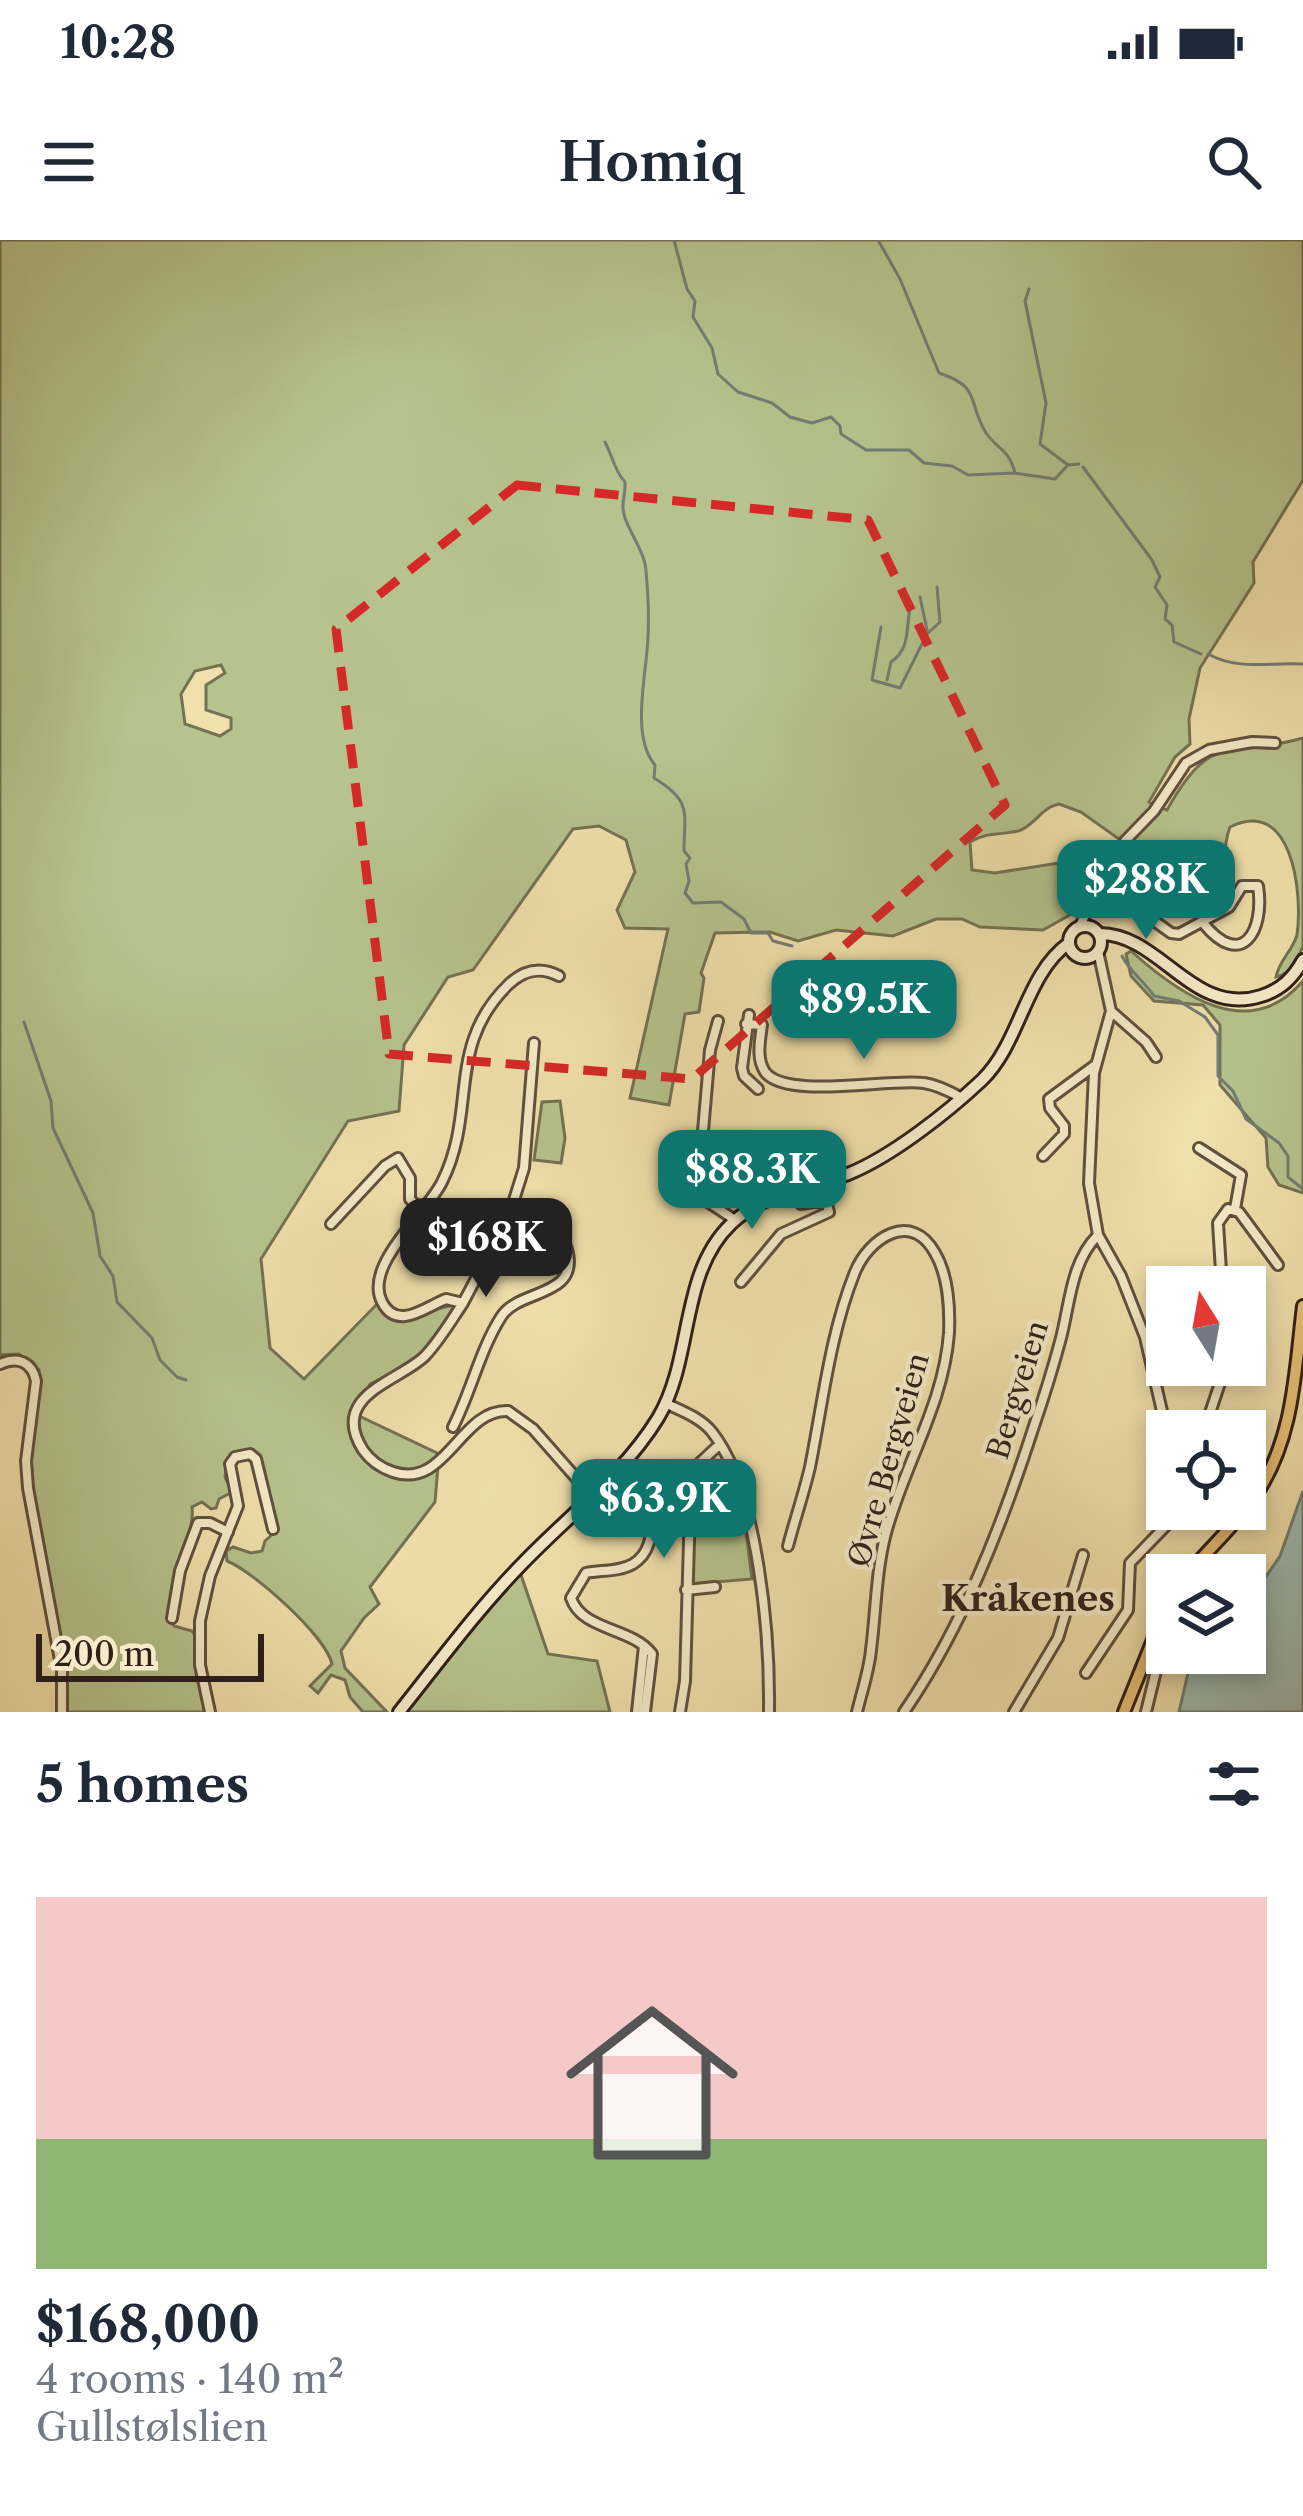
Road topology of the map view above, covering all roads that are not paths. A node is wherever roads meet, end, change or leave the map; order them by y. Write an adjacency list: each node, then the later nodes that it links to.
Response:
1 (1275, 743): 2 (street)
2 (1109, 889): 3 (street); 4 (street)
3 (1203, 923): 3 (street)
4 (1094, 943): 5 (main road); 5 (main road); 6 (main road); 8 (street)
5 (1072, 948): 14 (main road)
6 (1303, 960)
7 (559, 976): 19 (street)
8 (1111, 1011): 11 (street); 12 (street)
9 (718, 1021): 21 (street)
10 (534, 1043): 20 (street)
11 (1156, 1058)
12 (1095, 1066): 16 (street); 23 (street)
13 (758, 1089): 14 (street)
14 (960, 1097): 17 (main road)
15 (1199, 1148): 18 (street)
16 (1043, 1156)
17 (794, 1190): 21 (main road); 26 (street)
18 (1235, 1209): 24 (street); 25 (street)
19 (422, 1212): 22 (street); 27 (street)
20 (509, 1216): 27 (street); 32 (street)
21 (735, 1220): 30 (main road)
22 (331, 1224)
23 (1098, 1235): 31 (street); 55 (street, Bergveien)
24 (1279, 1265)
25 (1221, 1266)
26 (740, 1282)
27 (463, 1303): 35 (street)
28 (1303, 1306): 40 (main road)
29 (0, 1364): 48 (street)
30 (665, 1403): 33 (street); 35 (main road)
31 (1161, 1410)
32 (453, 1427)
33 (720, 1444): 34 (street); 53 (street)
34 (691, 1471): 43 (street); 51 (street)
35 (592, 1496): 50 (main road)
36 (273, 1529): 38 (street)
37 (1161, 1530): 46 (street)
38 (228, 1532): 44 (street); 49 (street)
39 (788, 1546): 54 (street, Øvre Bergveien)
40 (1206, 1554)
41 (1083, 1555): 56 (street)
42 (715, 1587): 43 (street)
43 (686, 1590): 52 (street)
44 (172, 1618)
45 (1146, 1657): 57 (main road)
46 (1086, 1673)
47 (1155, 1674): 58 (street)
48 (62, 1712)
49 (210, 1712)
50 (399, 1712)
51 (641, 1712)
52 (680, 1712)
53 (769, 1712)
54 (857, 1712)
55 (904, 1712)
56 (1014, 1712)
57 (1124, 1712)
58 (1146, 1712)

